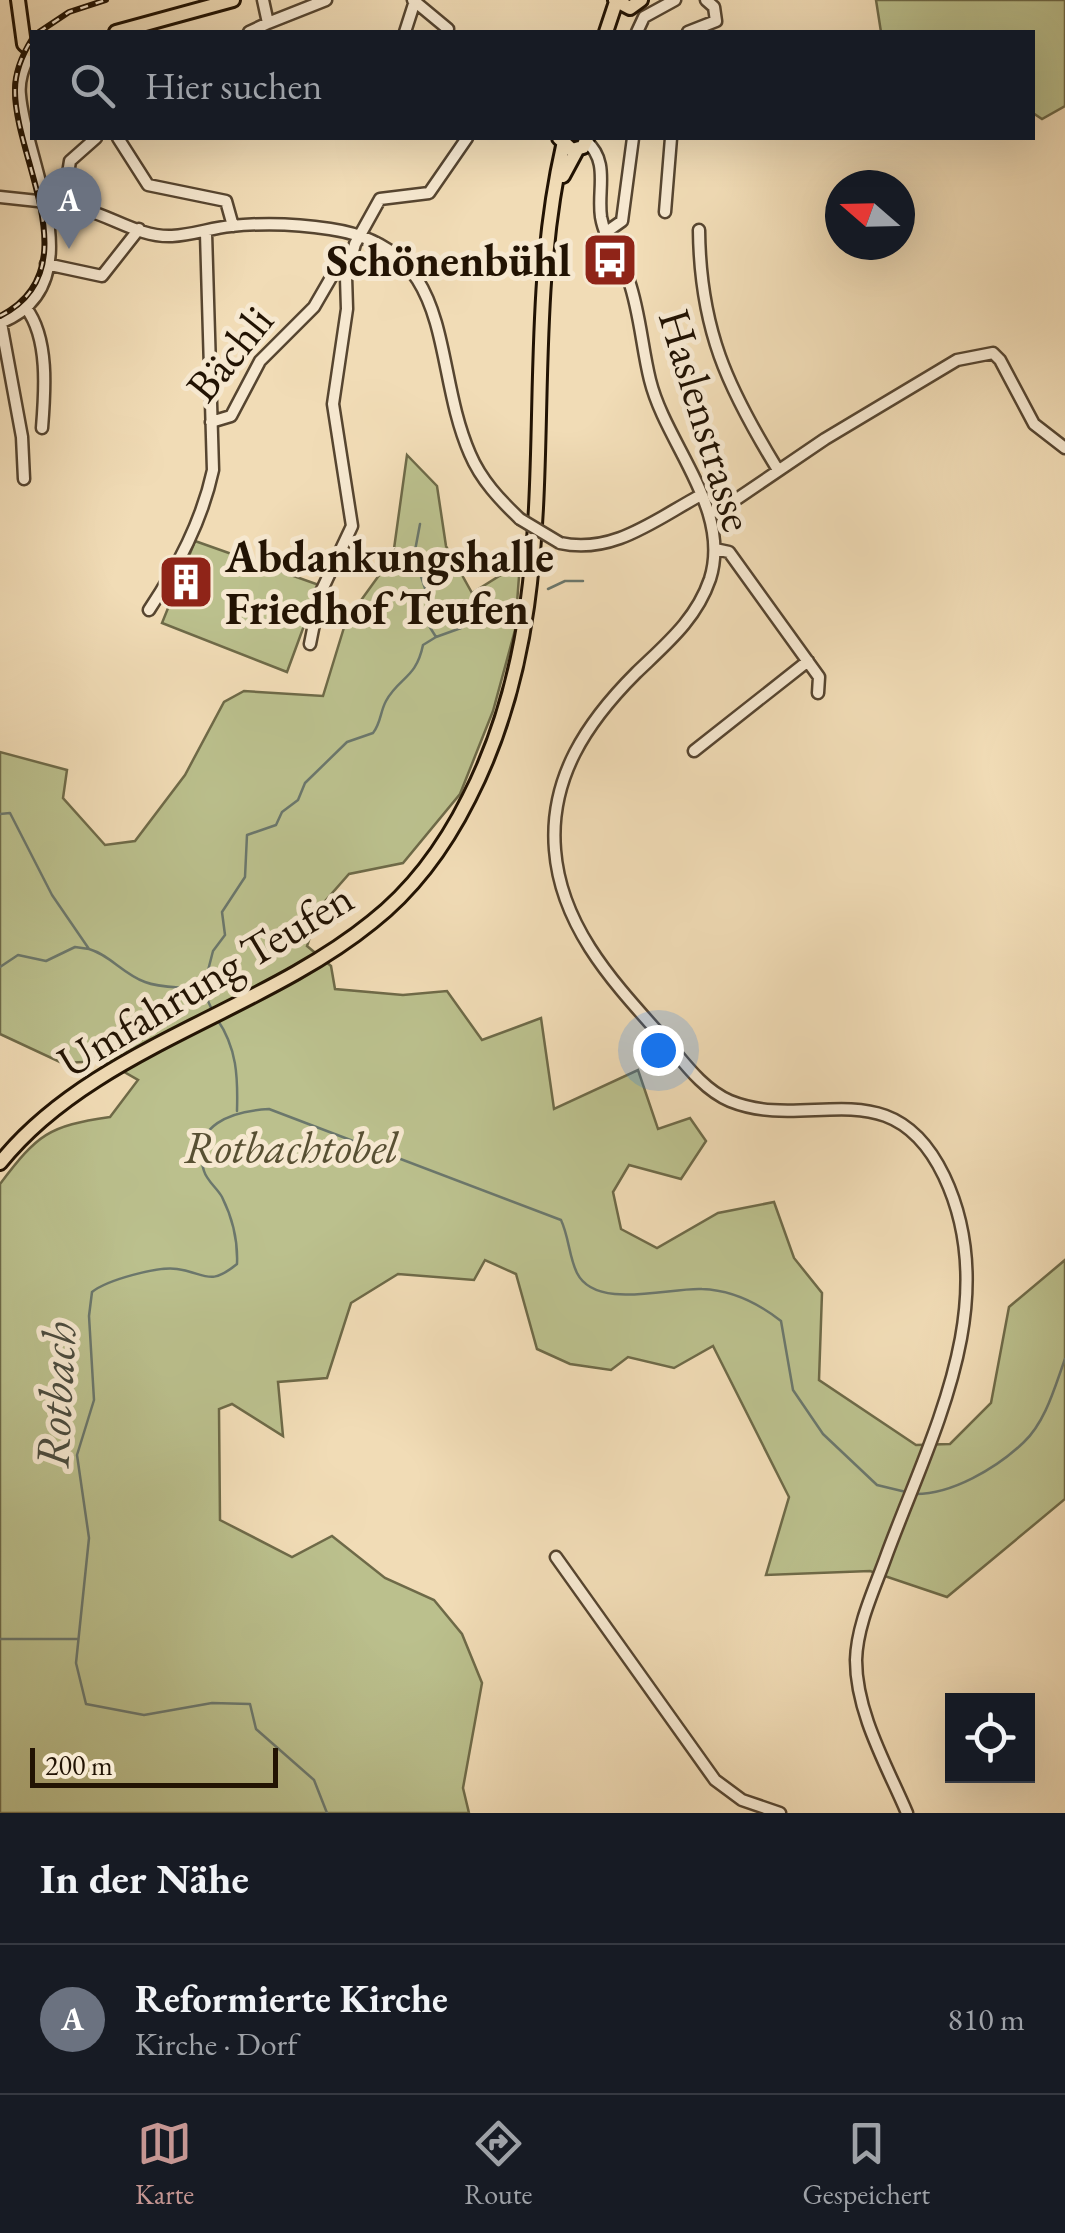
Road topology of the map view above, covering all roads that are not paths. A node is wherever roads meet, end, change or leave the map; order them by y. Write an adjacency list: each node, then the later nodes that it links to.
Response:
1 (18, 0): 19 (main road)
2 (233, 0): 12 (main road)
3 (264, 0): 10 (street)
4 (326, 0): 10 (street)
5 (674, 0): 17 (street)
6 (706, 0): 18 (street)
7 (615, 1): 9 (main road); 15 (main road)
8 (414, 2): 11 (street); 14 (street)
9 (636, 4): 16 (main road)
10 (268, 23): 13 (street)
11 (448, 29)
12 (123, 30)
13 (253, 30)
14 (407, 30)
15 (607, 30)
16 (616, 30)
17 (639, 30)
18 (693, 30)
19 (30, 48)
20 (30, 55): 21 (street)
21 (30, 136)
22 (31, 140): 30 (street)
23 (119, 140): 33 (street)
24 (467, 140): 38 (street, Bächli)
25 (633, 140): 37 (street)
26 (671, 140): 32 (street)
27 (81, 142): 31 (street)
28 (574, 142): 37 (street, Haslenstrasse); 56 (main road, Umfahrung Teufen)
29 (0, 197): 30 (street)
30 (48, 205): 31 (street); 39 (street)
31 (62, 205): 34 (street)
32 (665, 212)
33 (232, 226): 36 (street); 38 (street)
34 (139, 229): 36 (street); 39 (street)
35 (699, 230): 46 (street)
36 (206, 233): 43 (street)
37 (605, 234): 48 (street, Haslenstrasse)
38 (361, 236): 40 (street, Bächli); 48 (street, bridge)
39 (46, 264): 41 (street)
40 (348, 270): 43 (street, Bächli); 52 (street, Bächli)
41 (26, 308): 42 (street); 44 (street)
42 (1, 323): 47 (street)
43 (211, 422): 51 (street, Bächli)
44 (42, 428)
45 (1065, 448): 46 (street)
46 (778, 470): 49 (street)
47 (24, 479)
48 (701, 495): 49 (street, Haslenstrasse)
49 (708, 513): 50 (street, Haslenstrasse)
50 (715, 549): 53 (street); 59 (street, Haslenstrasse)
51 (149, 610)
52 (310, 644)
53 (808, 661): 54 (street); 55 (street)
54 (818, 693)
55 (694, 751)
56 (0, 1164)
57 (556, 1557): 58 (street)
58 (780, 1813)
59 (907, 1813)

